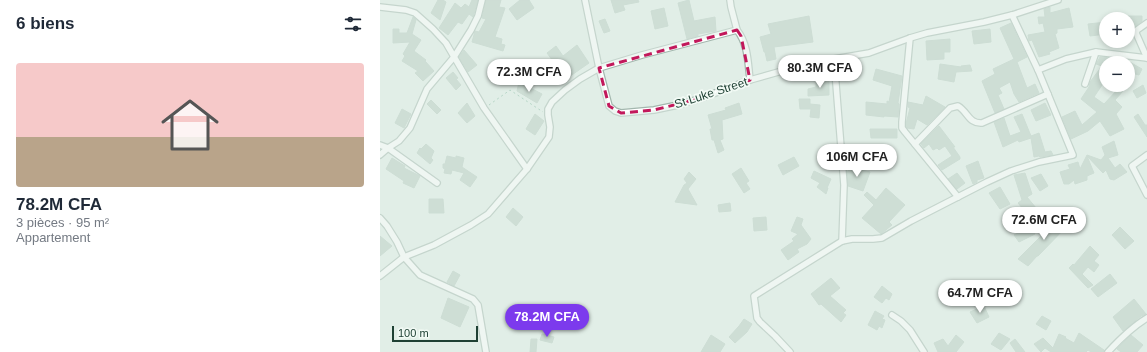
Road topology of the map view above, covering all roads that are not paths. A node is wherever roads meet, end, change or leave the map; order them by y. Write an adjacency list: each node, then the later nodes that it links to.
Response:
1 (482, 0): 11 (street)
2 (585, 0): 14 (street, St Luke Street)
3 (730, 0): 8 (street)
4 (1058, 0): 6 (street, St Luke Street)
5 (380, 7): 11 (street)
6 (1012, 15): 9 (street, St Luke Street); 15 (street)
7 (1147, 23): 12 (street)
8 (737, 30): 14 (street); 16 (street)
9 (910, 38): 13 (street, St Luke Street); 20 (street)
10 (1096, 52): 12 (street); 15 (street); 17 (street)
11 (454, 56): 21 (street); 24 (street)
12 (1147, 58)
13 (834, 59): 16 (street, St Luke Street); 29 (street)
14 (599, 68): 16 (street, St Luke Street); 24 (street)
15 (1038, 70): 18 (street)
16 (750, 80)
17 (1086, 84)
18 (1048, 94): 20 (street); 27 (street)
19 (380, 144): 21 (street)
20 (915, 144): 27 (street)
21 (388, 148): 22 (street); 25 (street)
22 (380, 155)
23 (1147, 155): 26 (street)
24 (527, 169): 30 (street)
25 (436, 183)
26 (1147, 195)
27 (958, 197): 29 (street)
28 (380, 218): 30 (street)
29 (842, 241): 35 (street)
30 (404, 257): 31 (street); 34 (street)
31 (380, 276)
32 (892, 316): 36 (street)
33 (1147, 318): 37 (street)
34 (486, 352)
35 (790, 352)
36 (924, 352)
37 (1108, 352)

